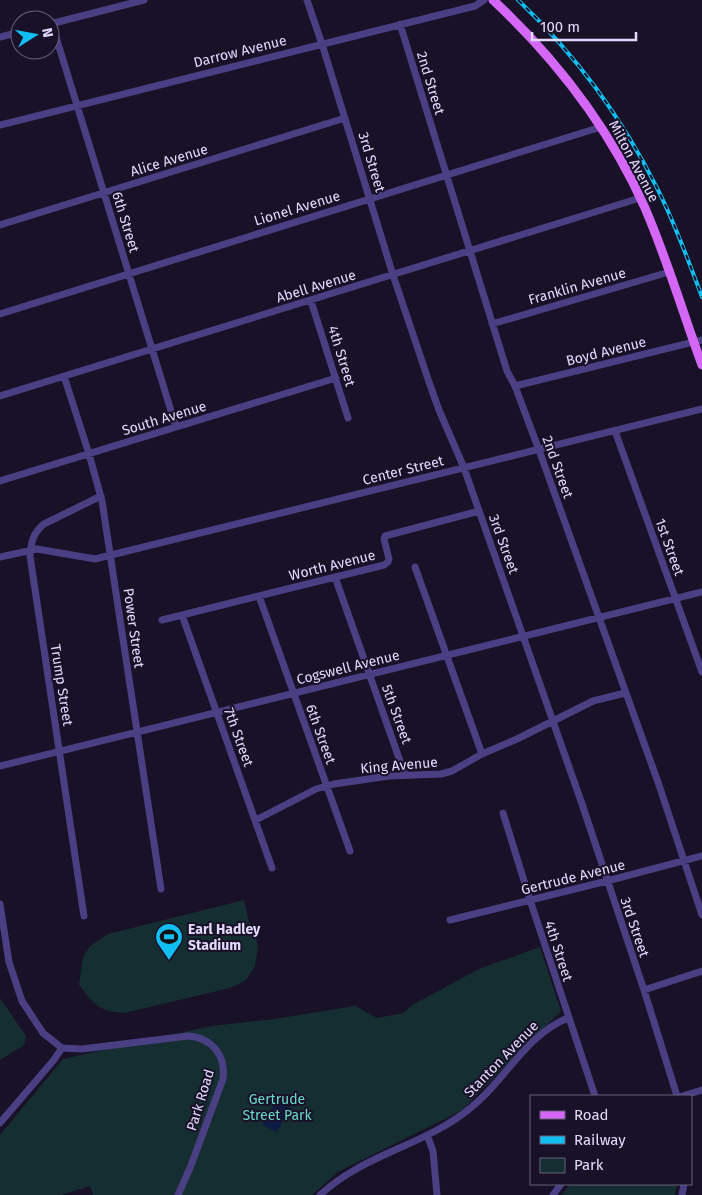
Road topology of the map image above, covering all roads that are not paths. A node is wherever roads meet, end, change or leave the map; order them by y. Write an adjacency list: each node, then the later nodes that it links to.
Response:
1 (144, 0): 5 (street)
2 (307, 0): 7 (street, 3rd Street)
3 (484, 0): 6 (street, Darrow Avenue)
4 (494, 0): 12 (main road, Milton Avenue)
5 (60, 22)
6 (400, 24): 7 (street, Darrow Avenue); 13 (street, 2nd Street)
7 (322, 44): 9 (street, Darrow Avenue); 10 (street, 3rd Street)
8 (60, 52): 9 (street, 6th Street)
9 (77, 106): 11 (street, Darrow Avenue); 14 (street, 6th Street)
10 (345, 118): 14 (street, Alice Avenue); 16 (street, 3rd Street)
11 (0, 124)
12 (601, 127): 13 (street, Lionel Avenue); 15 (main road, Milton Avenue)
13 (447, 176): 16 (street, Lionel Avenue); 18 (street, 2nd Street)
14 (104, 193): 17 (street, Alice Avenue); 20 (street, 6th Street)
15 (640, 198): 18 (street, Abell Avenue); 19 (main road, Milton Avenue)
16 (370, 199): 20 (street, Lionel Avenue); 21 (street, 3rd Street)
17 (0, 225)
18 (470, 251): 21 (street, Abell Avenue); 24 (street, 2nd Street)
19 (669, 272): 24 (street, Franklin Avenue); 25 (main road, Milton Avenue)
20 (129, 274): 23 (street, Lionel Avenue); 26 (street, 6th Street)
21 (393, 275): 22 (street, Abell Avenue); 38 (street, 3rd Street)
22 (311, 301): 26 (street, Abell Avenue); 29 (street, 4th Street)
23 (0, 314)
24 (492, 324): 30 (street, 2nd Street)
25 (698, 341): 27 (main road, Milton Avenue); 30 (street, Boyd Avenue)
26 (152, 349): 28 (street, Abell Avenue); 34 (street, 6th Street)
27 (702, 365)
28 (64, 376): 31 (street, Abell Avenue); 37 (street, Power Street)
29 (336, 378): 33 (street, 4th Street); 34 (street, South Avenue)
30 (515, 386): 36 (street, 2nd Street)
31 (0, 396)
32 (702, 409): 35 (street, Center Street)
33 (348, 418)
34 (176, 427): 37 (street, South Avenue)
35 (615, 431): 36 (street, Center Street); 49 (street, 1st Street)
36 (539, 450): 38 (street, Center Street); 51 (street, 2nd Street)
37 (89, 454): 39 (street, South Avenue); 40 (street, Power Street)
38 (464, 468): 41 (street, 3rd Street); 43 (street, Center Street)
39 (0, 482)
40 (101, 496): 42 (street, Trump Street); 43 (street, Power Street)
41 (479, 511): 46 (street, Worth Avenue); 53 (street, 3rd Street)
42 (30, 550): 43 (street, Center Street); 44 (street, Center Street); 62 (street, Trump Street)
43 (110, 555): 61 (street, Power Street)
44 (0, 557)
45 (415, 567): 54 (street)
46 (335, 578): 48 (street, Worth Avenue); 56 (street, 5th Street)
47 (702, 592): 49 (street, Cogswell Avenue)
48 (259, 596): 50 (street, Worth Avenue); 57 (street, 6th Street)
49 (675, 599): 51 (street, Cogswell Avenue); 55 (street, 1st Street)
50 (182, 615): 52 (street, Worth Avenue); 59 (street, 7th Street)
51 (599, 618): 53 (street, Cogswell Avenue); 58 (street, 2nd Street)
52 (162, 620)
53 (523, 636): 54 (street, Cogswell Avenue); 60 (street, 3rd Street)
54 (447, 655): 56 (street, Cogswell Avenue); 63 (street)
55 (702, 672)
56 (370, 674): 57 (street, Cogswell Avenue); 65 (street, 5th Street)
57 (293, 693): 59 (street, Cogswell Avenue); 66 (street, 6th Street)
58 (625, 693): 60 (street, King Avenue); 71 (street, 2nd Street)
59 (217, 712): 61 (street, Cogswell Avenue); 68 (street, 7th Street)
60 (552, 722): 63 (street, King Avenue); 73 (street, 3rd Street)
61 (136, 732): 62 (street, Cogswell Avenue); 74 (street, Power Street)
62 (59, 751): 64 (street, Cogswell Avenue); 77 (street, Trump Street)
63 (482, 754): 65 (street, King Avenue)
64 (0, 766)
65 (405, 775): 66 (street, King Avenue)
66 (327, 786): 68 (street, King Avenue); 69 (street, 6th Street)
67 (503, 813): 75 (street, 4th Street)
68 (256, 820): 72 (street, 7th Street)
69 (350, 852)
70 (702, 856): 71 (street, Gertrude Avenue)
71 (684, 862): 73 (street, Gertrude Avenue); 78 (street, 2nd Street)
72 (272, 868)
73 (607, 881): 75 (street, Gertrude Avenue); 81 (street, 3rd Street)
74 (161, 889)
75 (530, 900): 79 (street, Gertrude Avenue); 82 (street, 4th Street)
76 (0, 904): 83 (street)
77 (84, 916)
78 (702, 916)
79 (450, 920)
80 (702, 971): 81 (street)
81 (644, 990): 86 (street, 3rd Street)
82 (568, 1018): 85 (street, 4th Street); 89 (street, Stanton Avenue)
83 (62, 1048): 88 (street); 90 (street, Park Road)
84 (702, 1090): 87 (street)
85 (595, 1095)
86 (677, 1095)
87 (685, 1095)
88 (0, 1123)
89 (427, 1135): 91 (street, Stanton Avenue); 92 (street)
90 (178, 1195)
91 (320, 1195)
92 (437, 1195)

